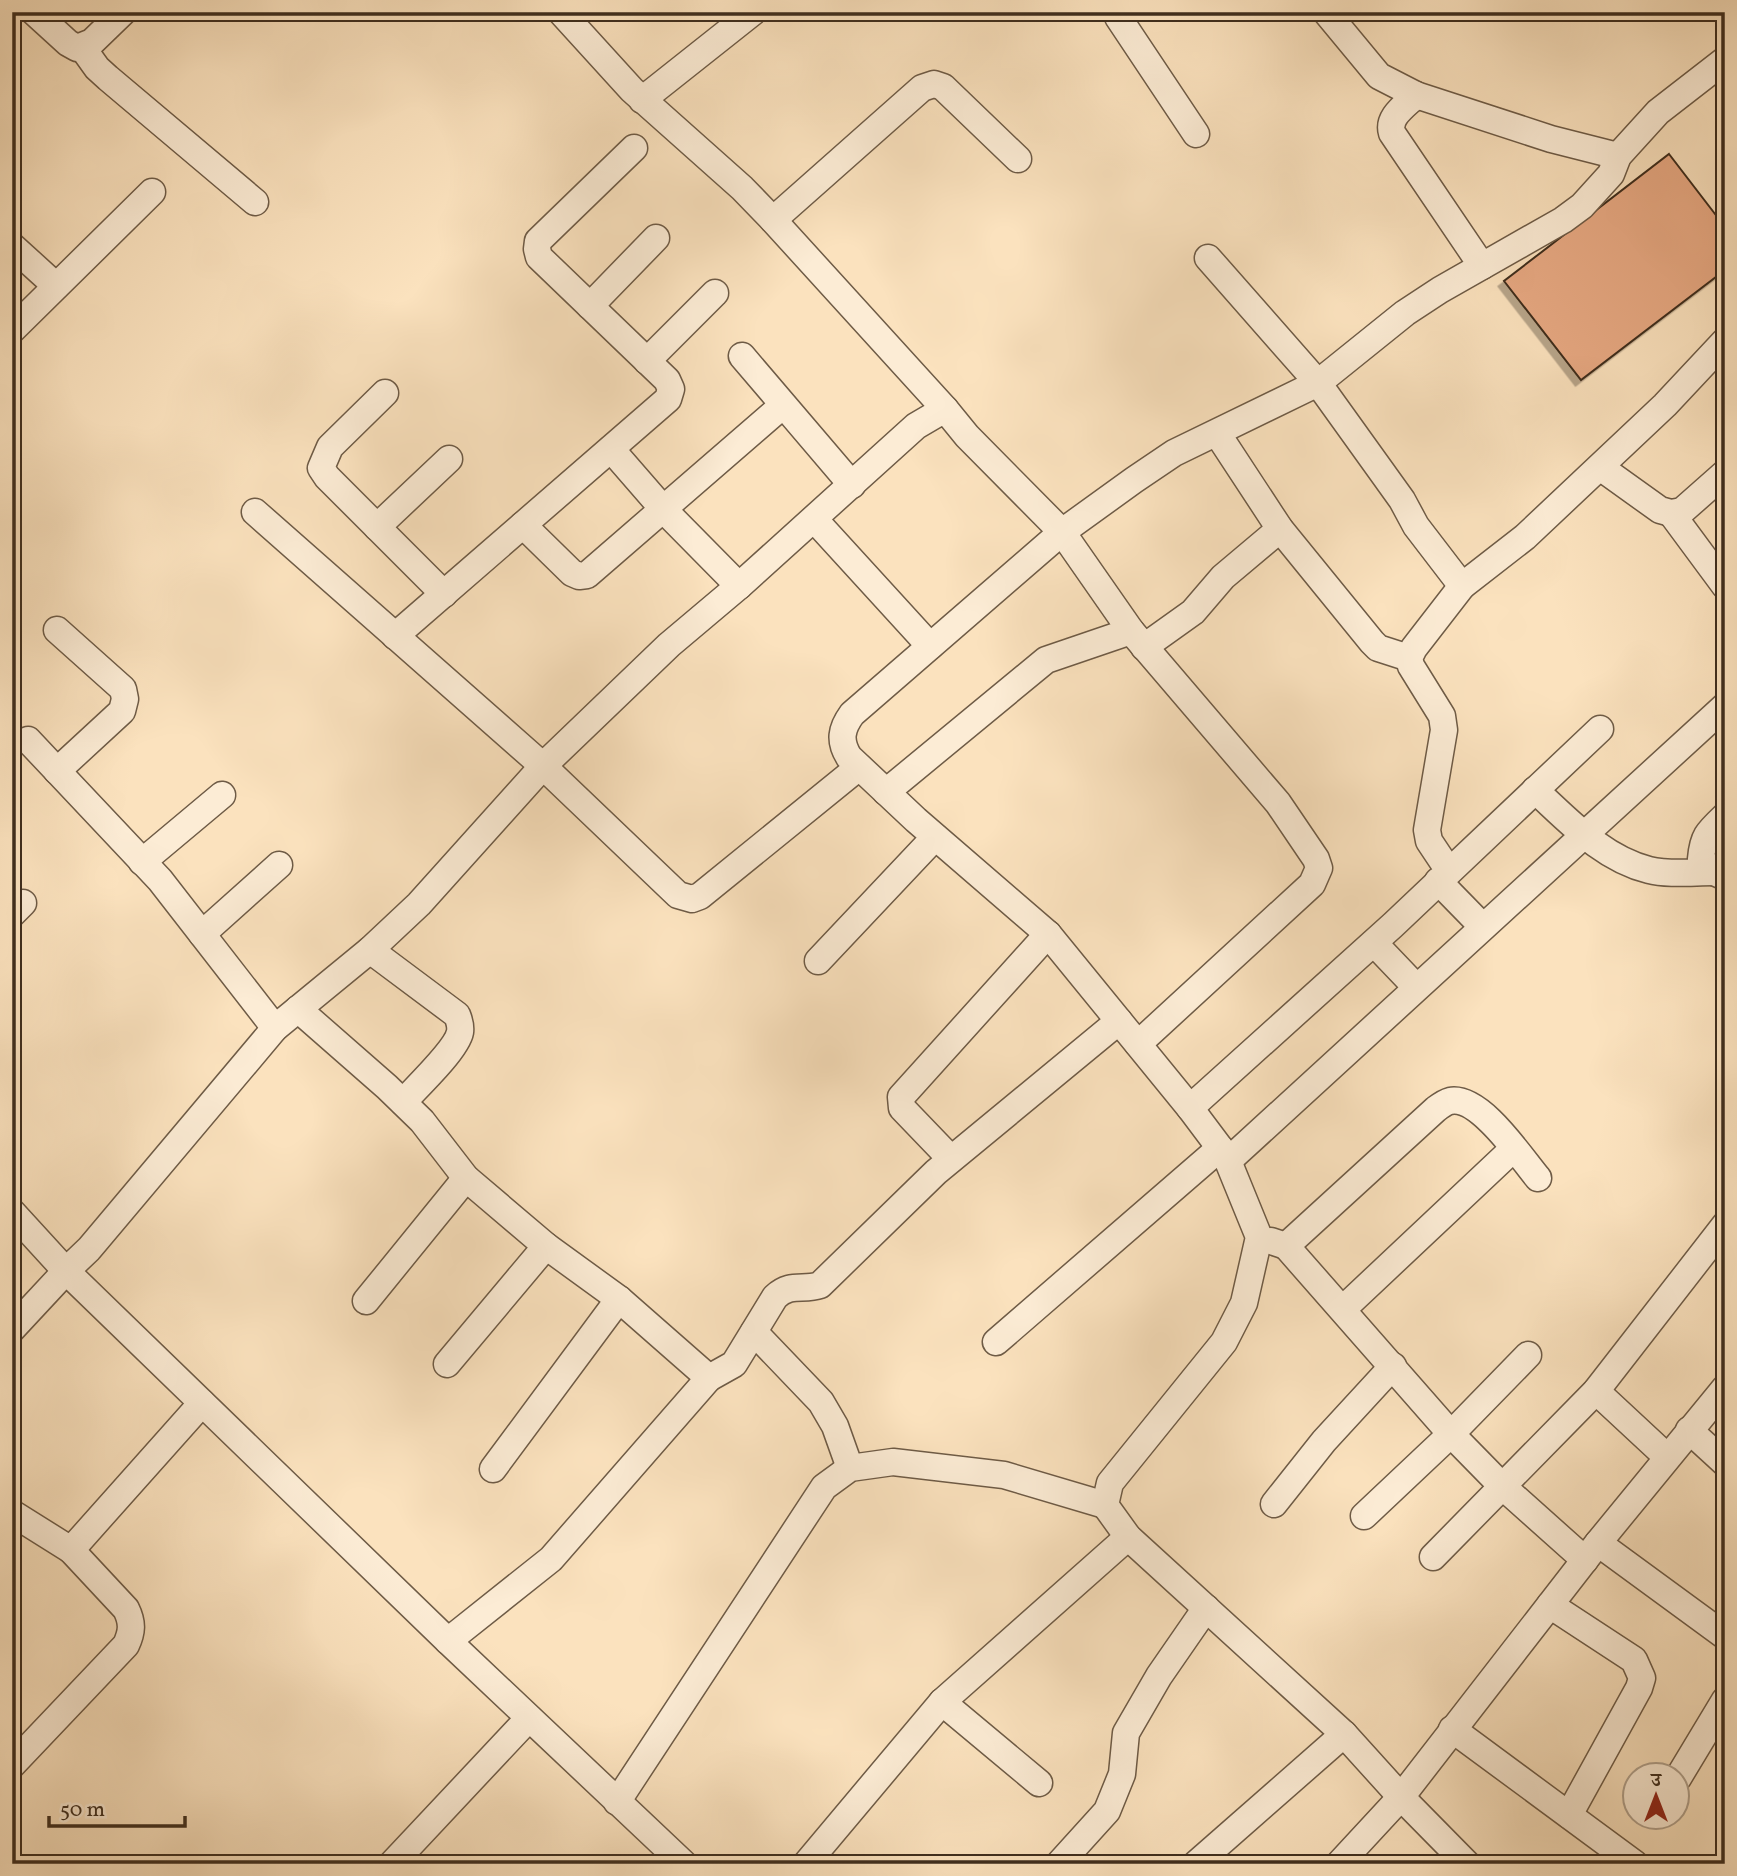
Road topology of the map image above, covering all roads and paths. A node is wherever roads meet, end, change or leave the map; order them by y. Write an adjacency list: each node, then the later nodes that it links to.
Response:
1 (34, 12): 7 (street)
2 (123, 12): 7 (street)
3 (562, 12): 10 (street)
4 (753, 12): 10 (street)
5 (1326, 12): 9 (street)
6 (1122, 14): 11 (street)
7 (82, 47): 16 (street)
8 (1725, 60): 13 (street)
9 (1416, 96): 13 (street); 21 (street)
10 (642, 100): 17 (street)
11 (1196, 134)
12 (634, 148): 24 (street)
13 (1618, 156): 21 (street)
14 (1018, 159): 17 (street)
15 (152, 192): 22 (street)
16 (255, 202)
17 (773, 220): 32 (street)
18 (656, 238): 24 (street)
19 (12, 246): 22 (street)
20 (1208, 258): 29 (street)
21 (1482, 266): 29 (street)
22 (56, 286): 25 (street)
23 (715, 293): 28 (street)
24 (590, 306): 28 (street)
25 (12, 330)
26 (1725, 341): 36 (street)
27 (742, 356): 31 (street)
28 (647, 361): 34 (street)
29 (1318, 383): 33 (street); 48 (street)
30 (385, 393): 44 (street)
31 (782, 406): 38 (street); 39 (street)
32 (945, 410): 38 (street); 46 (street)
33 (1217, 433): 45 (street); 46 (street)
34 (611, 449): 39 (street); 43 (street)
35 (449, 459): 44 (street)
36 (1600, 467): 41 (street); 48 (street)
37 (1725, 473): 41 (street)
38 (852, 485): 42 (street)
39 (664, 510): 43 (street); 47 (street)
40 (255, 512): 52 (street)
41 (1671, 513): 49 (street)
42 (814, 519): 47 (street); 54 (street)
43 (523, 525): 50 (street)
44 (377, 527): 50 (street)
45 (1280, 528): 53 (street); 55 (street)
46 (1062, 532): 53 (street); 54 (street)
47 (739, 586): 59 (street)
48 (1462, 586): 55 (street)
49 (1725, 586)
50 (444, 594): 52 (street)
51 (57, 630): 61 (street)
52 (396, 636): 59 (street)
53 (1138, 639): 63 (street); 82 (street)
54 (930, 646): 60 (street)
55 (1409, 658): 71 (street)
56 (1725, 706): 66 (street)
57 (1600, 729): 62 (street)
58 (28, 740): 61 (street)
59 (543, 766): 60 (street); 76 (street)
60 (859, 766): 63 (street)
61 (57, 771): 68 (street)
62 (1535, 790): 66 (street); 71 (street)
63 (886, 792): 67 (street)
64 (222, 795): 68 (street)
65 (1725, 816): 70 (street)
66 (1585, 836): 70 (street); 72 (street)
67 (935, 837): 74 (street); 77 (street)
68 (142, 862): 73 (street)
69 (279, 866): 73 (street)
70 (1719, 874)
71 (1443, 876): 72 (street); 75 (street)
72 (1483, 927): 78 (street)
73 (202, 934): 81 (street)
74 (1048, 934): 80 (street); 87 (street)
75 (1374, 943): 78 (street); 84 (street)
76 (370, 950): 79 (street); 83 (street)
77 (818, 961)
78 (1416, 987): 86 (street)
79 (298, 1009): 81 (street); 83 (street)
80 (1119, 1021): 82 (street); 87 (street)
81 (275, 1028): 95 (street)
82 (1138, 1044): 84 (street)
83 (403, 1102): 88 (street)
84 (1190, 1108): 86 (street)
85 (1513, 1149): 89 (street); 94 (street); 98 (street)
86 (1224, 1154): 92 (street); 101 (street)
87 (951, 1159): 100 (street)
88 (466, 1178): 93 (street); 97 (street)
89 (1538, 1178)
90 (12, 1212): 95 (street)
91 (1725, 1225): 107 (street)
92 (1259, 1237): 94 (street); 117 (street)
93 (547, 1246): 96 (street); 103 (street)
94 (1286, 1246): 98 (street)
95 (66, 1271): 99 (street); 108 (street)
96 (619, 1298): 105 (street); 114 (street)
97 (366, 1301)
98 (1343, 1309): 104 (street)
99 (12, 1329)
100 (754, 1332): 105 (street); 113 (street)
101 (996, 1342)
102 (1528, 1355): 110 (street)
103 (447, 1364)
104 (1393, 1366): 110 (street); 116 (street)
105 (709, 1378): 127 (street)
106 (1725, 1388): 109 (street)
107 (1596, 1391): 111 (street); 115 (street)
108 (201, 1403): 121 (street); 127 (street)
109 (1689, 1430): 111 (street); 112 (street)
110 (1451, 1434): 115 (street); 119 (street)
111 (1667, 1457): 122 (street)
112 (1725, 1463)
113 (850, 1468): 117 (street); 138 (street)
114 (494, 1469)
115 (1501, 1485): 122 (street); 123 (street)
116 (1274, 1504)
117 (1105, 1505): 120 (street)
118 (12, 1513): 121 (street)
119 (1364, 1516)
120 (1128, 1538): 125 (street); 129 (street)
121 (71, 1550): 135 (street)
122 (1592, 1551): 124 (street); 126 (street)
123 (1433, 1557)
124 (1550, 1605): 132 (street); 139 (street)
125 (1206, 1608): 133 (street); 143 (street)
126 (1725, 1636)
127 (448, 1641): 130 (street)
128 (1725, 1700): 131 (street)
129 (942, 1702): 136 (street); 142 (street)
130 (529, 1718): 138 (street); 140 (street)
131 (1718, 1728): 134 (street)
132 (1452, 1729): 137 (street); 139 (street)
133 (1344, 1734): 137 (street); 144 (street)
134 (1692, 1760)
135 (12, 1765)
136 (1040, 1783)
137 (1401, 1797): 145 (street); 146 (street)
138 (617, 1802): 141 (street)
139 (1569, 1815): 147 (street)
140 (392, 1864)
141 (684, 1864)
142 (806, 1864)
143 (1059, 1864)
144 (1196, 1864)
145 (1339, 1864)
146 (1467, 1864)
147 (1635, 1864)

